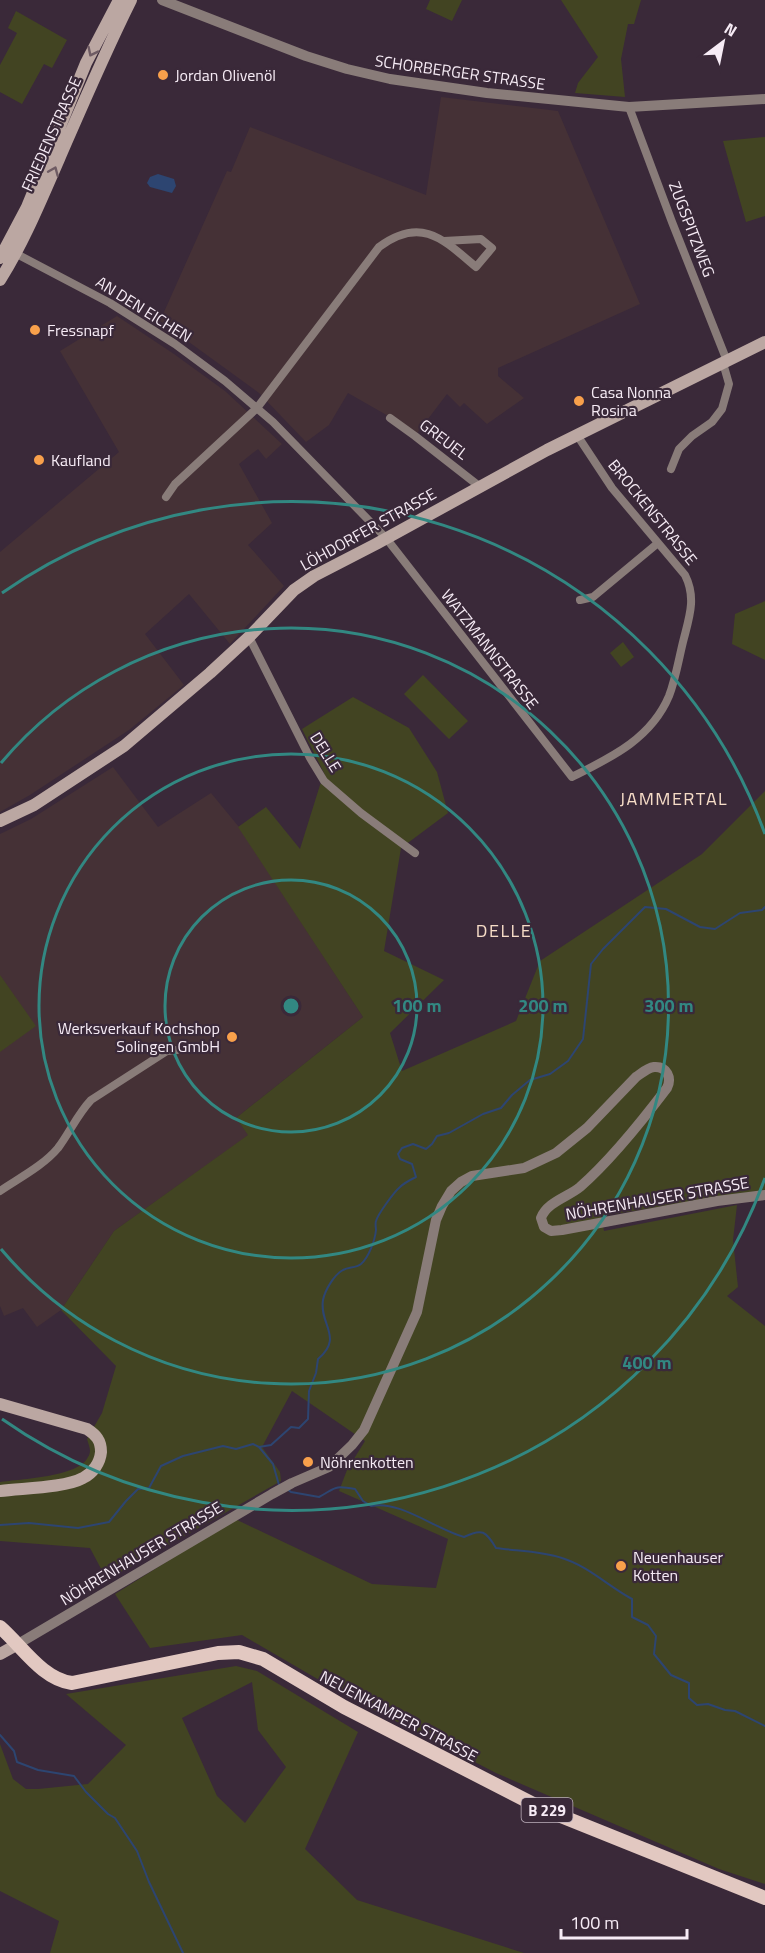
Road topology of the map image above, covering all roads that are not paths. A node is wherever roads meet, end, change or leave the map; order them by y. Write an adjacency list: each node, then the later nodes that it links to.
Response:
1 (119, 0): 7 (main road, FRIEDENSTRASSE, one-way to 7)
2 (131, 0): 7 (main road, FRIEDENSTRASSE, one-way to 2)
3 (168, 1): 5 (street, SCHORBERGER STRASSE)
4 (765, 99): 5 (street, SCHORBERGER STRASSE)
5 (629, 107): 10 (street, ZUGSPITZWEG)
6 (444, 240): 6 (street); 11 (street)
7 (7, 253): 8 (main road, FRIEDENSTRASSE); 11 (street, AN DEN EICHEN)
8 (0, 280)
9 (764, 345): 10 (main road, LÖHDORFER STRASSE)
10 (725, 362): 13 (main road, LÖHDORFER STRASSE); 14 (street, ZUGSPITZWEG)
11 (257, 408): 16 (street); 17 (street, AN DEN EICHEN)
12 (390, 418): 15 (street, GREUEL)
13 (577, 435): 15 (main road, LÖHDORFER STRASSE); 18 (street, BROCKENSTRASSE)
14 (671, 469)
15 (479, 486): 17 (main road, LÖHDORFER STRASSE)
16 (166, 497)
17 (386, 538): 20 (main road, LÖHDORFER STRASSE); 21 (street, WATZMANNSTRASSE)
18 (658, 543): 19 (street); 21 (street, BROCKENSTRASSE)
19 (579, 600)
20 (249, 637): 22 (main road, LÖHDORFER STRASSE); 23 (street, DELLE)
21 (572, 777)
22 (0, 821)
23 (415, 853)
24 (177, 1050): 25 (street)
25 (0, 1191)
26 (765, 1195): 30 (street, NÖHRENHAUSER STRASSE)
27 (0, 1404): 28 (main road)
28 (0, 1491)
29 (0, 1627): 30 (main road, B 229)
30 (18, 1644): 31 (main road); 32 (main road, NEUENKAMPER STRASSE / B 229)
31 (0, 1654)
32 (765, 1898)

